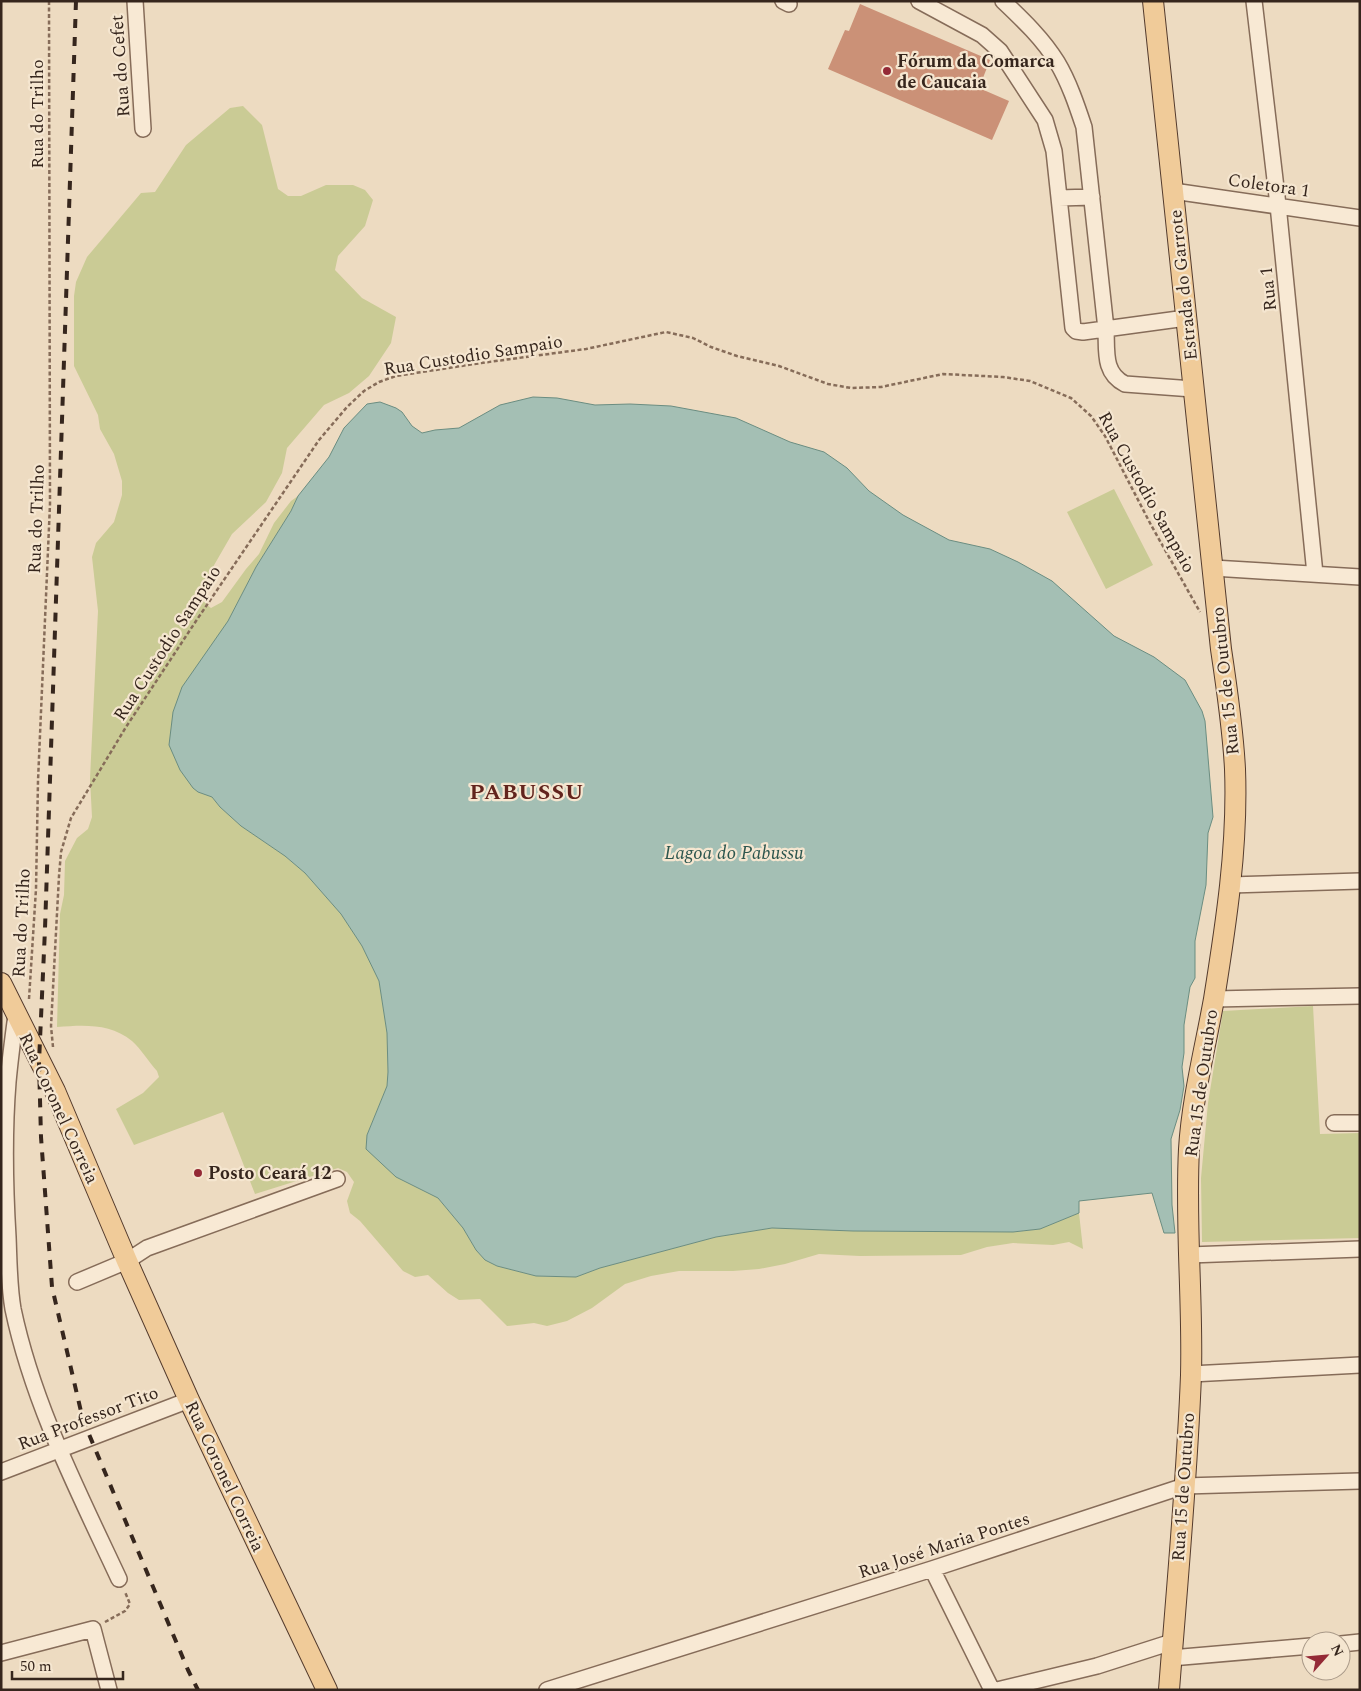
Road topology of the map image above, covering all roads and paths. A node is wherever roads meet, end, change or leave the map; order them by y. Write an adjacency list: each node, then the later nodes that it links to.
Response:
1 (49, 1): 24 (path, Rua do Trilho)
2 (134, 1): 7 (street, Rua do Cefet)
3 (919, 1): 10 (street)
4 (1003, 1): 9 (street)
5 (1153, 1): 8 (main road, Estrada do Garrote)
6 (1254, 1): 11 (street, Rua 1)
7 (143, 129)
8 (1173, 191): 11 (street, Coletora 1); 13 (main road, Estrada do Garrote)
9 (1092, 197): 10 (street); 14 (street)
10 (1059, 198): 14 (street)
11 (1278, 205): 12 (street, Coletora 1); 17 (street, Rua 1)
12 (1360, 218)
13 (1186, 318): 14 (street); 15 (main road, Estrada do Garrote)
14 (1106, 329): 15 (street)
15 (1194, 389): 16 (main road, Estrada do Garrote)
16 (1213, 568): 17 (street); 21 (main road, Rua 15 de Outubro)
17 (1315, 574): 18 (street)
18 (1360, 577)
19 (1202, 616): 27 (path, Rua Custodio Sampaio)
20 (1360, 881): 21 (street)
21 (1230, 885): 25 (main road, Rua 15 de Outubro)
22 (1, 984): 26 (main road, Rua Coronel Correia)
23 (1360, 996): 25 (street)
24 (29, 999)
25 (1214, 999): 32 (main road, Rua 15 de Outubro)
26 (16, 1015): 33 (main road, Rua Coronel Correia); 35 (street)
27 (54, 1051)
28 (1360, 1123): 29 (street)
29 (1334, 1124)
30 (337, 1179): 33 (street)
31 (1360, 1249): 32 (street)
32 (1190, 1255): 37 (main road, Rua 15 de Outubro)
33 (126, 1261): 34 (street); 38 (main road, Rua Coronel Correia)
34 (77, 1282)
35 (7, 1309): 39 (street)
36 (1360, 1364): 37 (street)
37 (1191, 1374): 42 (main road, Rua 15 de Outubro)
38 (189, 1400): 39 (street, Rua Professor Tito); 50 (main road, Rua Coronel Correia)
39 (59, 1450): 40 (street, Rua Professor Tito); 44 (street)
40 (1, 1472)
41 (1360, 1481): 42 (street, Rua José Maria Pontes)
42 (1184, 1486): 43 (street, Rua José Maria Pontes); 47 (main road, Rua 15 de Outubro)
43 (932, 1568): 51 (street, Rua José Maria Pontes); 52 (street)
44 (120, 1579): 45 (path)
45 (92, 1630): 48 (street); 49 (street)
46 (1301, 1646): 47 (street)
47 (1172, 1650): 53 (street); 54 (main road, Rua 15 de Outubro)
48 (1, 1653)
49 (109, 1690)
50 (327, 1690)
51 (547, 1690)
52 (992, 1690)
53 (997, 1690)
54 (1169, 1690)

